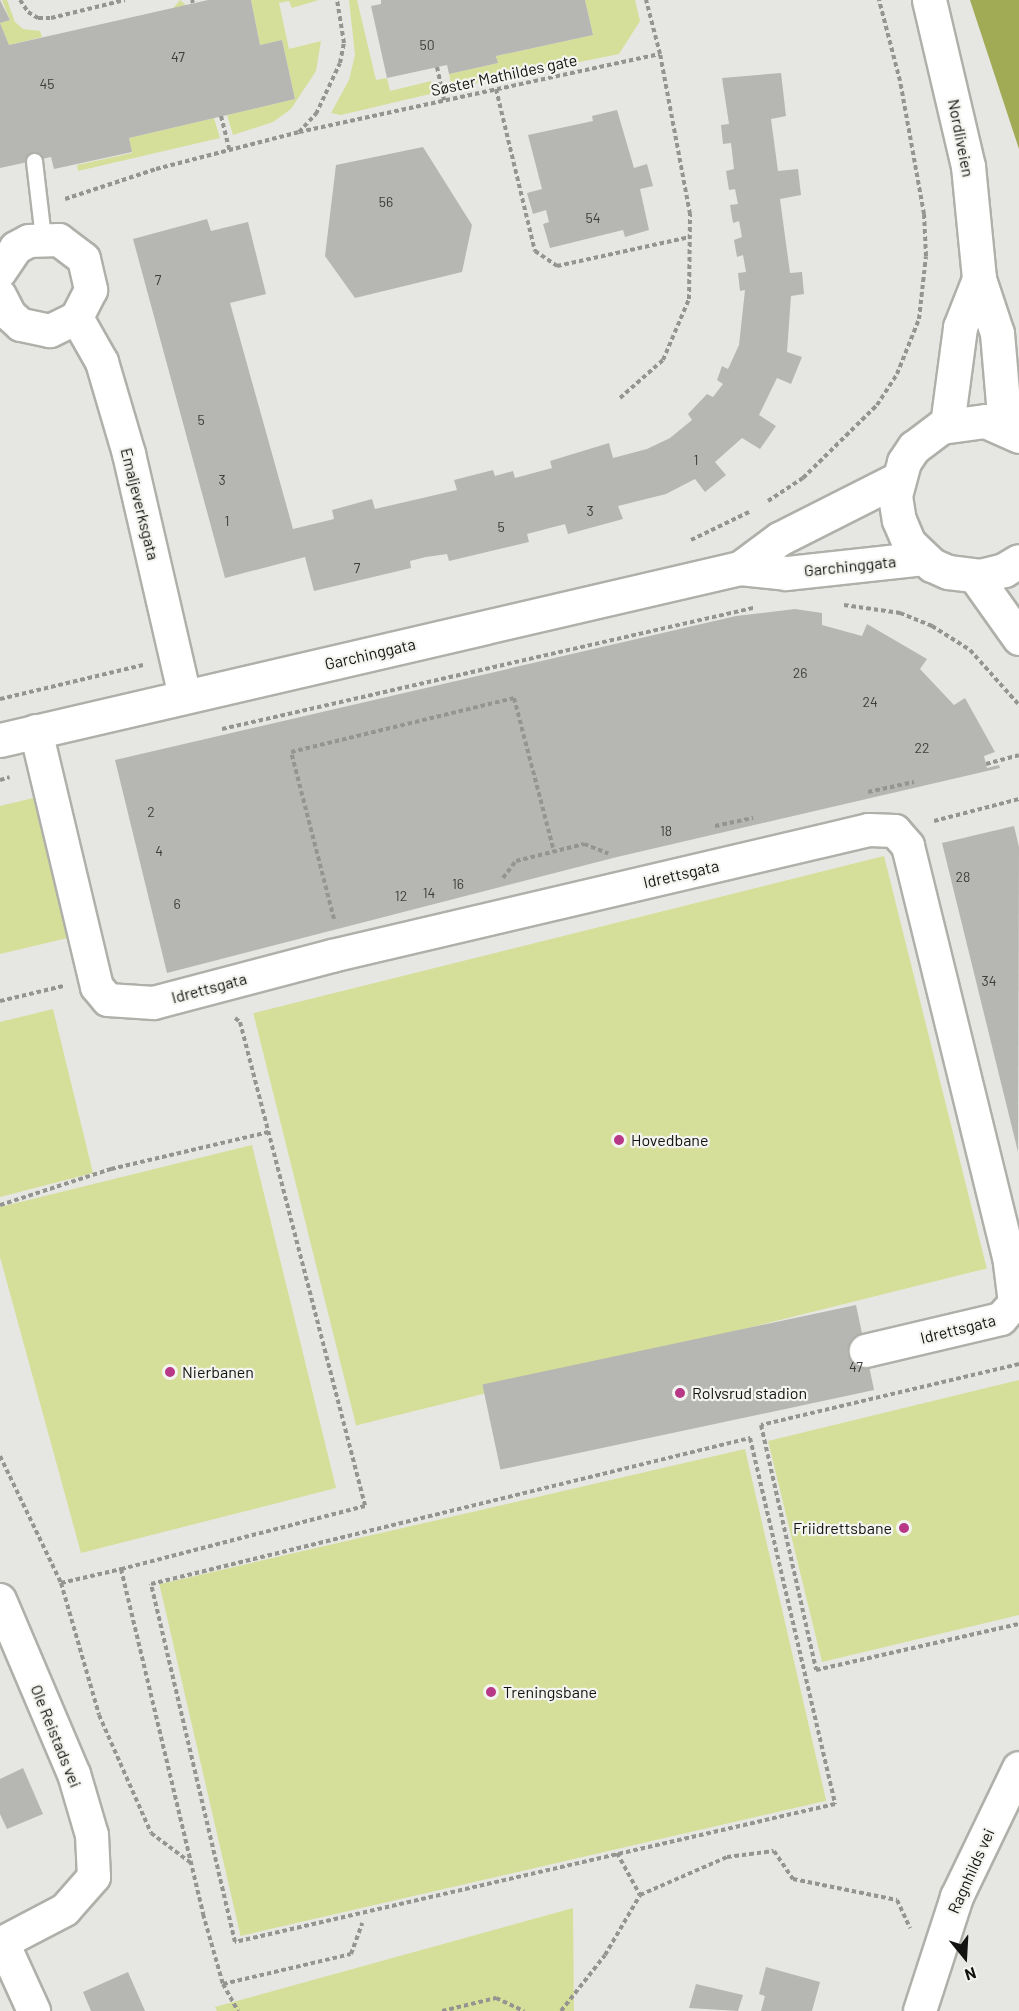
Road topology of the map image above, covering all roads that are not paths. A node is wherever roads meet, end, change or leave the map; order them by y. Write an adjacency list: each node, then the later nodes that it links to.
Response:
1 (929, 0): 5 (street, Nordliveien)
2 (34, 160): 3 (lane)
3 (42, 223): 4 (street); 7 (street)
4 (0, 272)
5 (979, 279): 8 (street, Nordliveien); 9 (street, Nordliveien)
6 (0, 295): 7 (street)
7 (77, 318): 16 (street, Emaljeverksgata)
8 (947, 425): 9 (street); 10 (street)
9 (1012, 431)
10 (898, 479): 11 (street); 13 (street, Garchinggata)
11 (924, 558): 13 (street, Garchinggata); 14 (street)
12 (1019, 561): 14 (street)
13 (740, 568): 16 (street, Garchinggata)
14 (975, 576): 15 (street)
15 (1019, 638)
16 (185, 696): 17 (street, Garchinggata)
17 (36, 731): 18 (street, Garchinggata); 19 (street, Idrettsgata)
18 (0, 740)
19 (866, 1351)
20 (0, 1600): 22 (street, Ole Reistads vei)
21 (1019, 1768): 24 (street, Ragnhilds vei)
22 (2, 1944): 23 (street)
23 (34, 2011)
24 (920, 2011)

